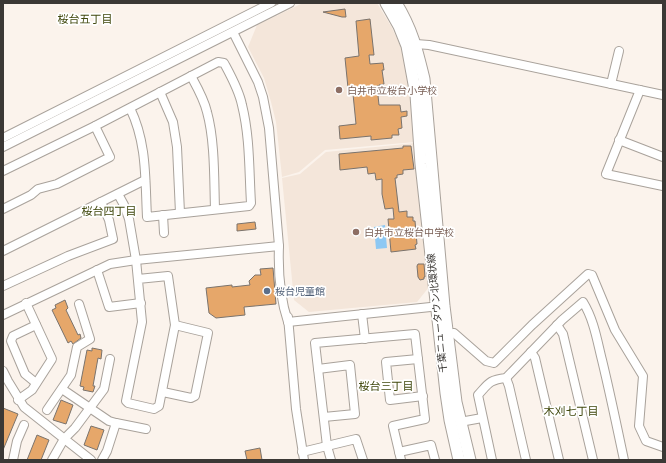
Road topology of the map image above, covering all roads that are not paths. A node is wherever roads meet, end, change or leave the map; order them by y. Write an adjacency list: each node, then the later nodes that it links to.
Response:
1 (271, 3): 15 (street)
2 (290, 3): 5 (street)
3 (386, 3): 6 (main road, 千葉ニュータウン北環状線)
4 (396, 3): 6 (main road, 千葉ニュータウン北環状線)
5 (233, 32): 17 (street); 29 (street)
6 (411, 45): 9 (street); 38 (main road, 千葉ニュータウン北環状線)
7 (619, 51): 9 (street)
8 (191, 76): 11 (street); 25 (street); 25 (street)
9 (611, 84): 10 (street)
10 (640, 90): 12 (street); 16 (street)
11 (160, 92): 13 (street); 26 (street)
12 (663, 95)
13 (130, 108): 14 (street); 20 (street)
14 (95, 126): 19 (street); 24 (street)
15 (3, 138)
16 (619, 140): 18 (street); 21 (street)
17 (3, 147)
18 (663, 157)
19 (3, 171)
20 (145, 180): 22 (street); 27 (street)
21 (663, 186)
22 (118, 194): 23 (street); 31 (street)
23 (101, 202): 30 (street); 34 (street)
24 (3, 209)
25 (215, 210): 26 (street)
26 (180, 213): 27 (street)
27 (163, 215): 28 (street)
28 (164, 233)
29 (279, 246): 31 (street); 41 (street)
30 (3, 251)
31 (136, 260): 32 (street); 33 (street)
32 (97, 270): 35 (street); 36 (street)
33 (138, 279): 36 (street); 43 (street)
34 (3, 286)
35 (26, 303): 40 (street); 42 (street)
36 (141, 303): 56 (street)
37 (79, 304): 55 (street)
38 (440, 306): 39 (street); 45 (main road, 千葉ニュータウン北環状線); 79 (main road, 千葉ニュータウン北環状線)
39 (362, 314): 41 (street); 46 (street)
40 (3, 315)
41 (288, 322): 70 (street)
42 (36, 325): 54 (street); 54 (street)
43 (175, 325): 56 (street); 56 (street)
44 (557, 325): 47 (street); 84 (street); 85 (street)
45 (448, 334): 63 (main road, 千葉ニュータウン北環状線); 69 (street)
46 (365, 339): 49 (street); 50 (street)
47 (530, 352): 52 (street); 83 (street)
48 (110, 359): 59 (street)
49 (418, 359): 57 (street); 57 (street)
50 (318, 369): 61 (street); 61 (street)
51 (3, 370): 53 (street)
52 (506, 378): 62 (street); 82 (street)
53 (5, 380): 58 (street)
54 (36, 383): 58 (street)
55 (62, 388): 59 (street); 60 (street)
56 (163, 392)
57 (423, 396): 71 (street)
58 (18, 400): 67 (street)
59 (89, 408): 65 (street); 67 (street)
60 (47, 410)
61 (324, 417): 68 (street)
62 (482, 418): 63 (street); 81 (street)
63 (460, 422): 80 (main road, 千葉ニュータウン北環状線)
64 (24, 424): 72 (street)
65 (116, 424): 66 (street); 75 (street)
66 (146, 429)
67 (64, 439): 73 (street); 74 (street)
68 (327, 446): 70 (street); 76 (street); 77 (street)
69 (663, 447)
70 (303, 456)
71 (400, 456): 78 (street)
72 (13, 460)
73 (52, 460)
74 (91, 460)
75 (102, 460)
76 (331, 460)
77 (363, 460)
78 (435, 460)
79 (459, 460)
80 (470, 460)
81 (492, 460)
82 (526, 460)
83 (559, 460)
84 (593, 460)
85 (624, 460)

